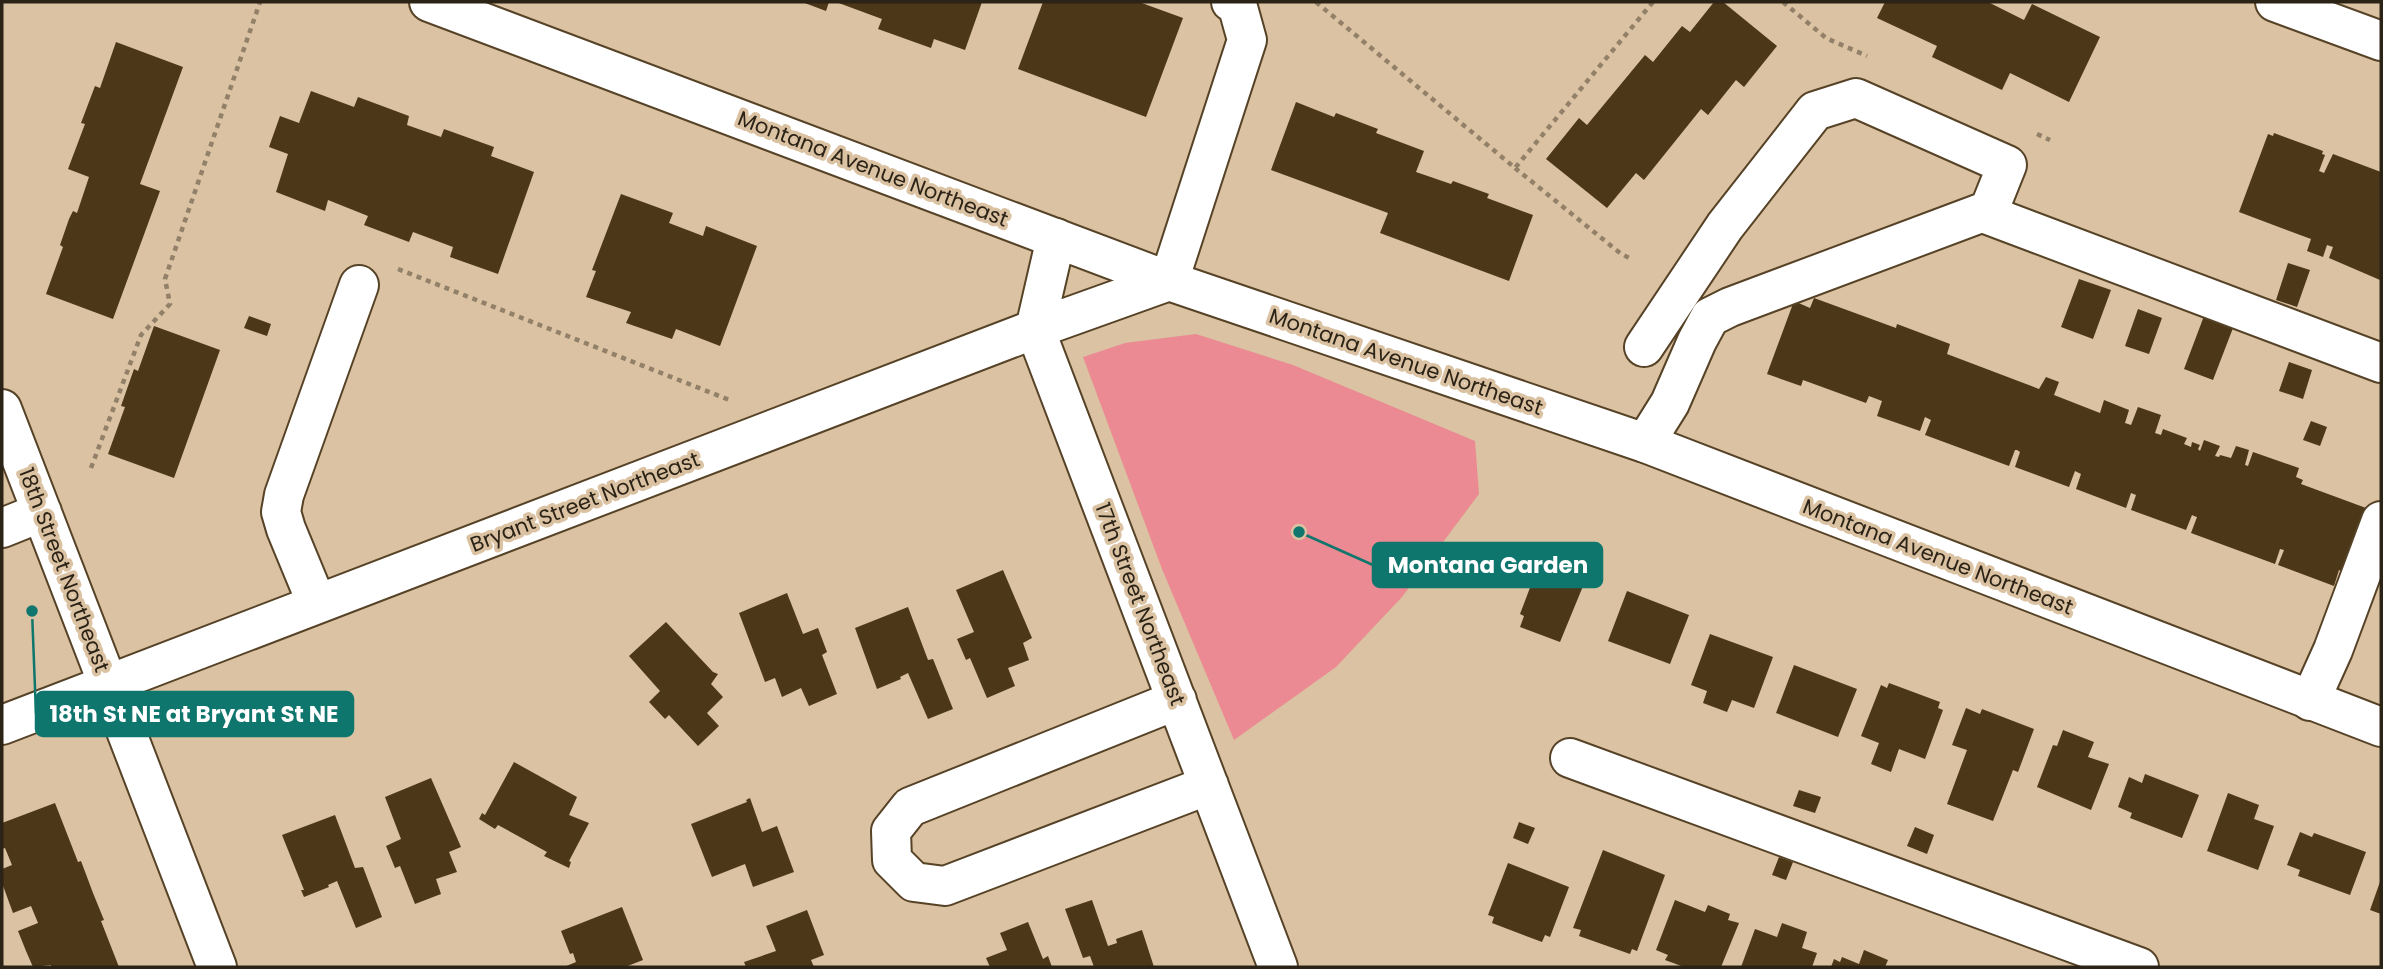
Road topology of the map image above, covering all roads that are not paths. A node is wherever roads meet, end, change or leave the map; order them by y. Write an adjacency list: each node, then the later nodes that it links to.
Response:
1 (429, 2): 6 (street, Montana Avenue Northeast)
2 (2275, 2): 4 (street)
3 (1236, 3): 7 (street)
4 (2381, 41)
5 (1983, 213): 10 (street); 11 (street); 13 (street)
6 (1056, 238): 7 (street, Montana Avenue Northeast); 9 (street)
7 (1169, 281): 9 (street, Bryant Street Northeast); 13 (street, Montana Avenue Northeast)
8 (359, 285): 17 (street)
9 (1035, 329): 17 (street, Bryant Street Northeast); 19 (street, 17th Street Northeast)
10 (1644, 347)
11 (2381, 363)
12 (2, 409): 14 (street, 18th Street Northeast)
13 (1645, 443): 20 (street, Montana Avenue Northeast)
14 (41, 512): 16 (street); 18 (street, 18th Street Northeast)
15 (2381, 521): 20 (street)
16 (2, 528)
17 (317, 604): 18 (street, Bryant Street Northeast)
18 (108, 685): 21 (street, Bryant Street Northeast); 25 (street, 18th Street Northeast)
19 (1177, 700): 24 (street, 17th Street Northeast); 24 (street)
20 (2310, 701): 22 (street, Montana Avenue Northeast)
21 (2, 725)
22 (2381, 727)
23 (1570, 758): 27 (street)
24 (1209, 785): 26 (street, 17th Street Northeast)
25 (217, 967)
26 (1278, 967)
27 (2139, 967)

